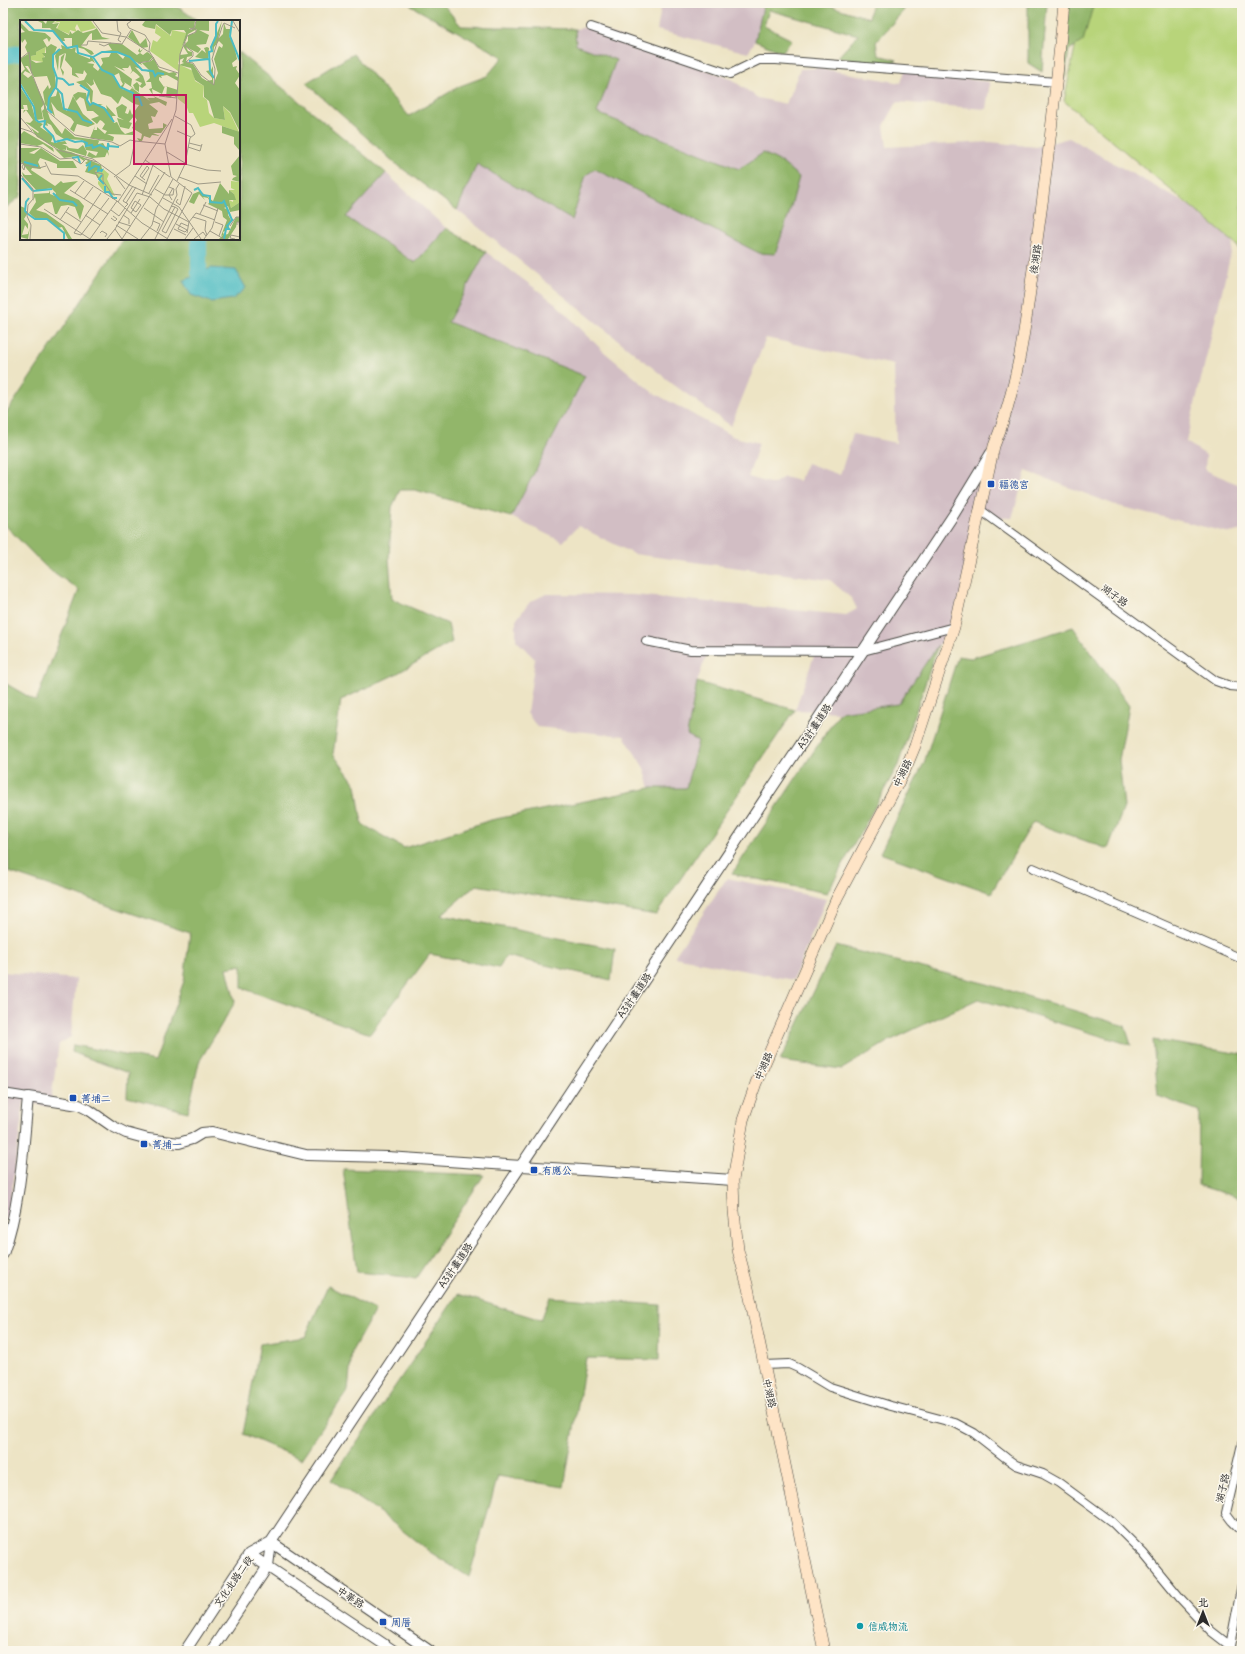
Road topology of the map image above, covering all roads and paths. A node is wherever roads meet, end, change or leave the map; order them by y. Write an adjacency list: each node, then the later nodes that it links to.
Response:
1 (1064, 3): 3 (main road, 後湖路)
2 (591, 27): 3 (street)
3 (1057, 82): 4 (main road, 後湖路)
4 (994, 446): 5 (main road, 後湖路); 8 (street, A3計畫道路)
5 (979, 510): 6 (main road, 中湖路); 9 (street, 湖子路)
6 (954, 628): 8 (street); 15 (main road, 中湖路)
7 (646, 641): 8 (street)
8 (863, 651): 14 (street, A3計畫道路)
9 (1242, 687)
10 (1033, 868): 11 (street)
11 (1242, 959)
12 (3, 1093): 13 (street)
13 (28, 1096): 14 (street); 16 (street)
14 (521, 1166): 15 (street); 20 (street, A3計畫道路)
15 (733, 1180): 17 (main road, 中湖路)
16 (3, 1254)
17 (764, 1365): 24 (street); 29 (main road, 中湖路)
18 (1242, 1444): 19 (street, 湖子路)
19 (1242, 1531)
20 (271, 1542): 21 (street, 文化北路二段); 22 (street, 文化北路二段); 28 (street, 中華路)
21 (250, 1554): 22 (street, 中華路); 25 (street, 文化北路二段)
22 (268, 1566): 26 (street, 文化北路二段); 27 (street, 中華路)
23 (1242, 1584): 24 (street)
24 (1229, 1648)
25 (185, 1651)
26 (211, 1651)
27 (394, 1651)
28 (430, 1651)
29 (824, 1651)

